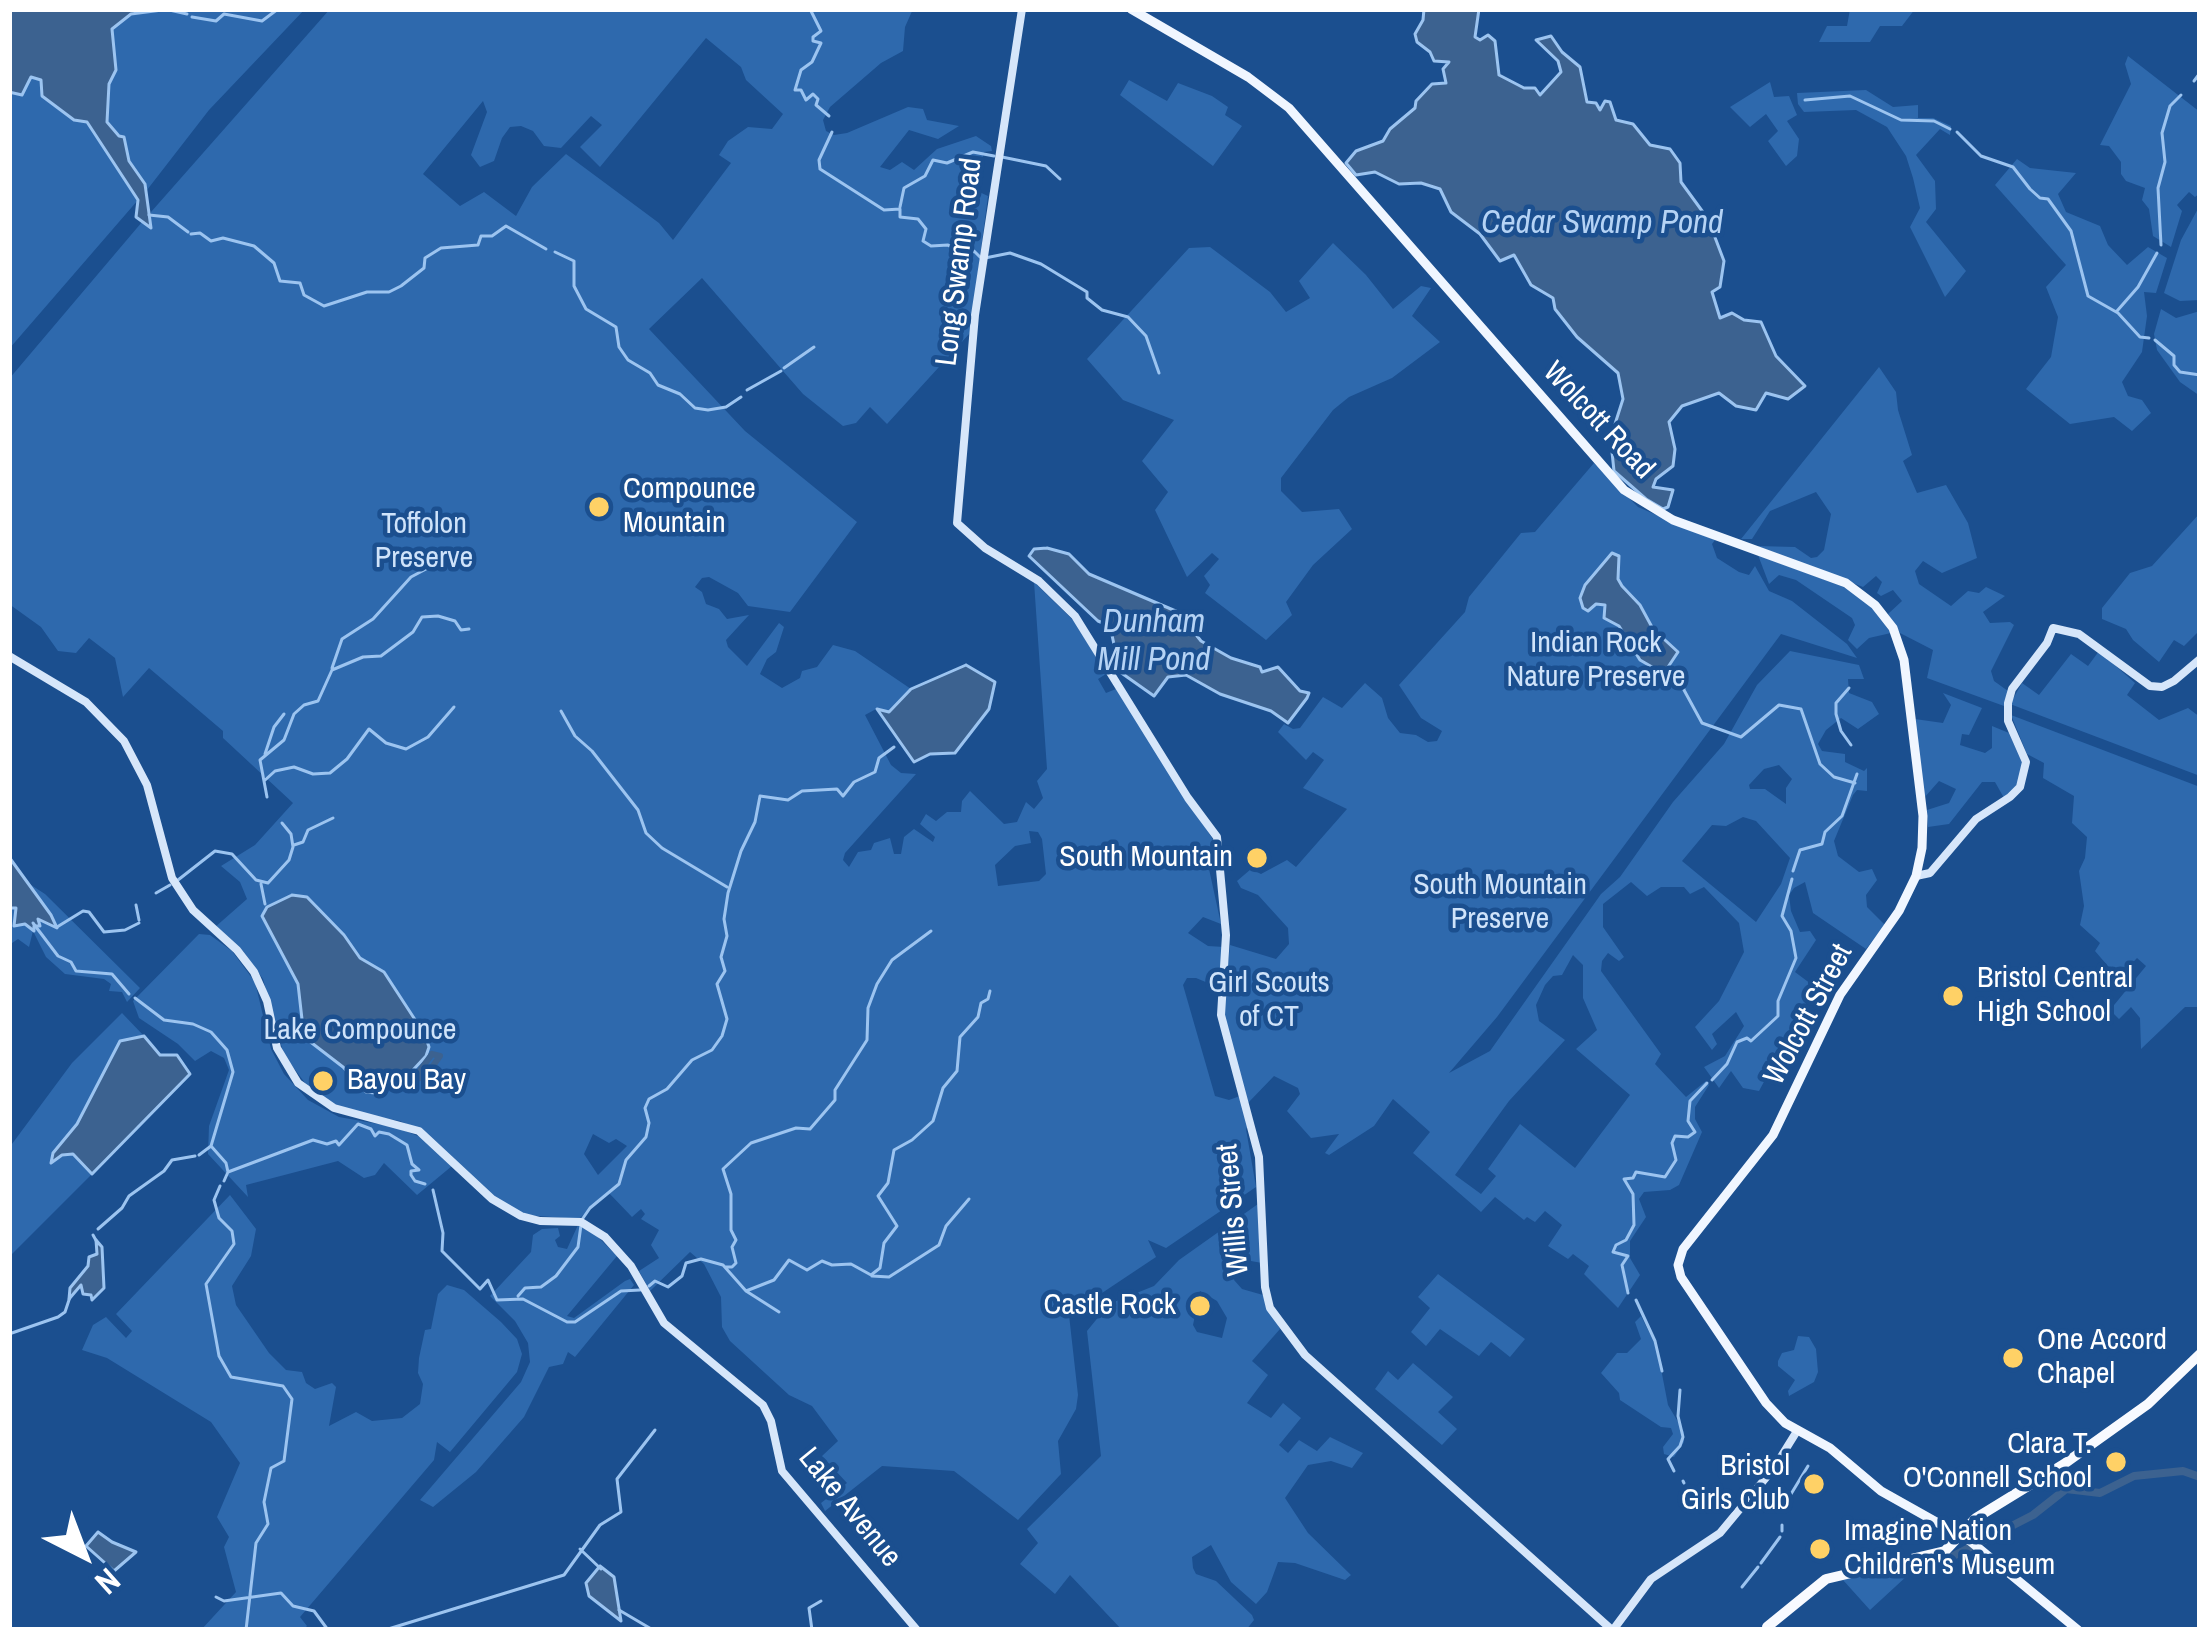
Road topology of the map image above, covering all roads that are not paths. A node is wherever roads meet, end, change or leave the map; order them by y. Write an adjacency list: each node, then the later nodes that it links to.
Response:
1 (1022, 9): 3 (main road, Long Swamp Road)
2 (1131, 9): 6 (main road, Wolcott Road)
3 (957, 523): 12 (main road, Willis Street)
4 (9, 656): 11 (main road, Lake Avenue)
5 (2200, 659): 6 (main road, Wolcott Street)
6 (1916, 876): 8 (main road, Wolcott Street)
7 (2200, 1354): 9 (highway)
8 (1797, 1430): 9 (main road); 12 (main road)
9 (1969, 1541): 10 (highway); 13 (main road)
10 (1766, 1629)
11 (917, 1630)
12 (1613, 1630)
13 (2078, 1630)

